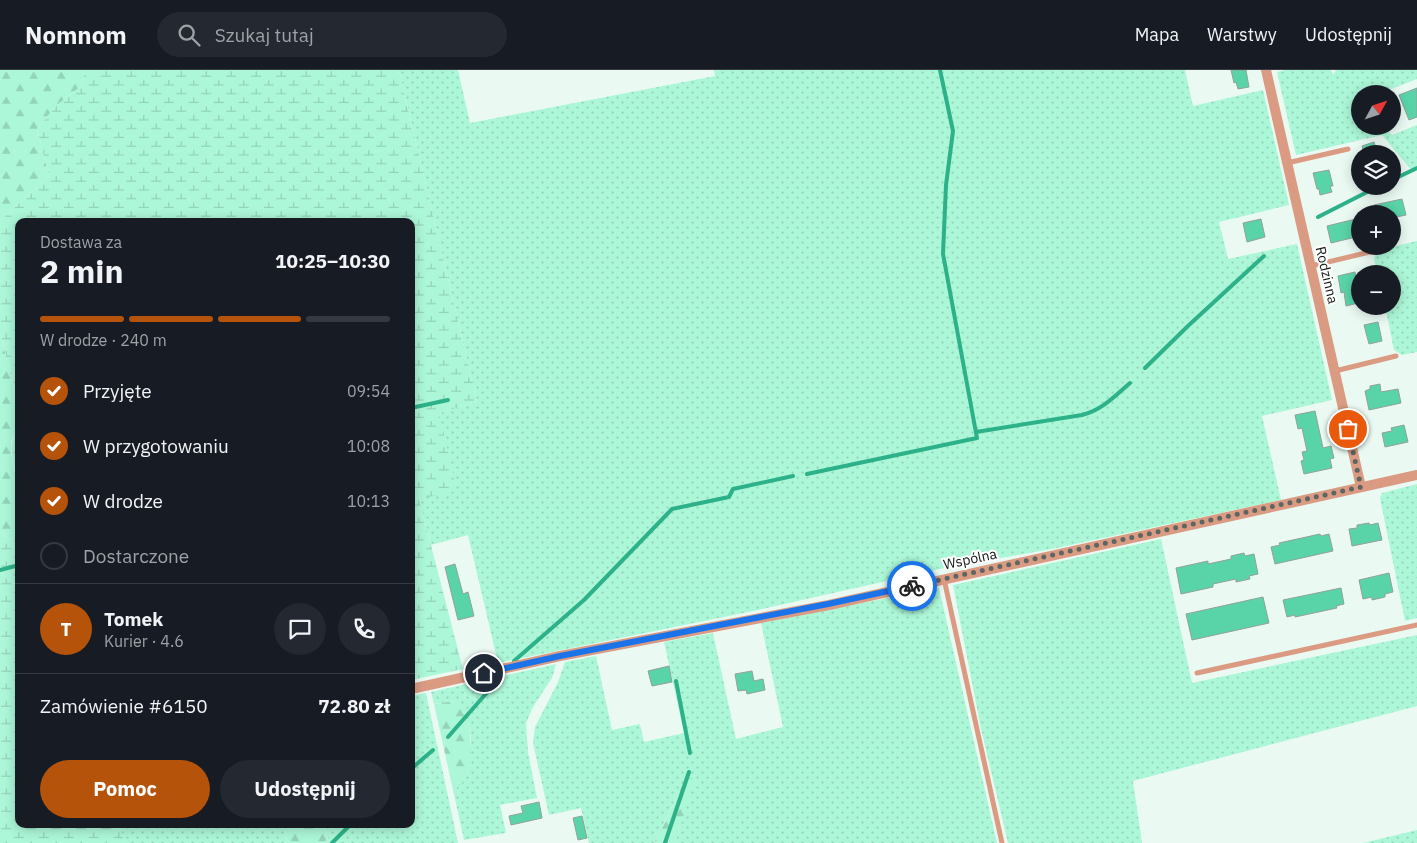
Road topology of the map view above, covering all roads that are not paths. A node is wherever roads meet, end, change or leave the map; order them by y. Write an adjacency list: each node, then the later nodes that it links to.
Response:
1 (1266, 70): 3 (street, Rodzinna)
2 (1348, 149): 3 (lane)
3 (1287, 163): 5 (street, Rodzinna)
4 (1357, 255): 5 (lane)
5 (1311, 266): 7 (street, Rodzinna)
6 (1396, 356): 7 (lane)
7 (1335, 370): 9 (street, Rodzinna)
8 (1417, 475): 9 (street, Wspólna)
9 (1361, 487): 10 (street, Wspólna)
10 (944, 579): 13 (street, Wspólna); 14 (lane)
11 (1417, 625): 12 (lane)
12 (1197, 673)
13 (415, 688)
14 (1002, 843)

